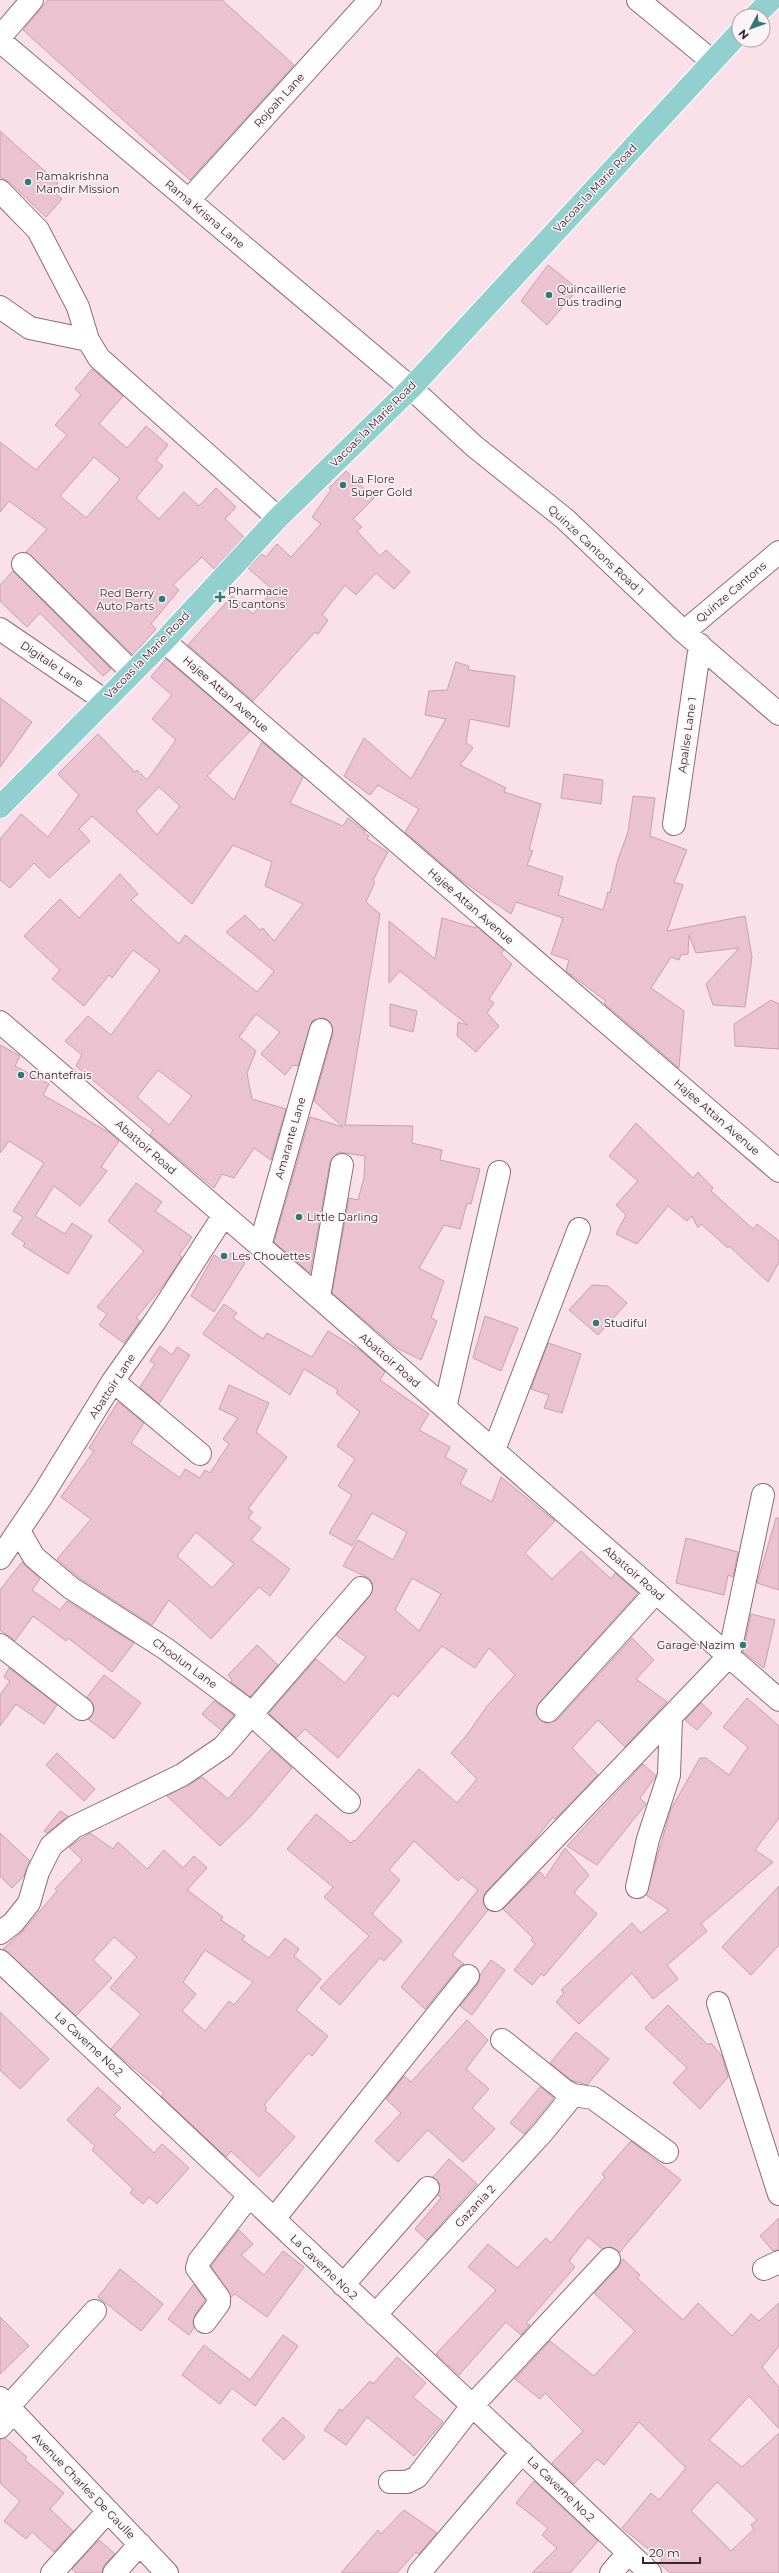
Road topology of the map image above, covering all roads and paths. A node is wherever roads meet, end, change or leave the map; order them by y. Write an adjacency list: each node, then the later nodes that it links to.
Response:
1 (32, 0): 6 (street)
2 (370, 0): 11 (street, Rojoah Lane)
3 (638, 0): 9 (street)
4 (770, 0): 5 (main road)
5 (762, 8)
6 (0, 37)
7 (0, 41): 11 (street, Rama Krisna Lane)
8 (731, 41): 9 (main road, Vacoas la Marie Road)
9 (712, 61): 14 (main road, Vacoas la Marie Road)
10 (0, 192): 13 (street)
11 (188, 200): 14 (street, Rama Krisna Lane)
12 (0, 307): 13 (street)
13 (88, 340): 15 (street)
14 (410, 388): 15 (main road, Vacoas la Marie Road); 19 (street, Quinze Cantons Road 1)
15 (278, 518): 20 (main road, Vacoas la Marie Road)
16 (779, 552): 19 (street, Quinze Cantons)
17 (23, 564): 21 (street)
18 (0, 629): 22 (street, Digitale Lane)
19 (692, 639): 23 (street, Quinze Cantons Road 1); 25 (street, Apalise Lane 1)
20 (164, 641): 21 (main road, Vacoas la Marie Road); 29 (street, Hajee Attan Avenue)
21 (132, 672): 22 (main road, Vacoas la Marie Road)
22 (104, 700): 24 (main road, Vacoas la Marie Road)
23 (779, 714)
24 (0, 807)
25 (674, 824)
26 (0, 1022): 31 (street, Abattoir Road)
27 (321, 1030): 33 (street, Amarante Lane)
28 (342, 1165): 34 (street)
29 (779, 1171)
30 (499, 1172): 36 (street)
31 (224, 1215): 33 (street, Abattoir Road); 35 (street, Abattoir Lane)
32 (578, 1229): 37 (street)
33 (260, 1246): 34 (street, Abattoir Road)
34 (319, 1297): 36 (street, Abattoir Road)
35 (113, 1381): 38 (street); 40 (street, Abattoir Lane)
36 (445, 1408): 37 (street, Abattoir Road)
37 (494, 1450): 43 (street, Abattoir Road)
38 (200, 1454)
39 (763, 1496): 45 (street)
40 (18, 1531): 41 (street, Abattoir Lane); 49 (street, Choolun Lane)
41 (0, 1558)
42 (361, 1588): 49 (street)
43 (656, 1592): 45 (street, Abattoir Road); 48 (street)
44 (0, 1645): 47 (street)
45 (729, 1656): 46 (street, Abattoir Road); 50 (street)
46 (779, 1700)
47 (82, 1709)
48 (548, 1711)
49 (250, 1713): 51 (street, Choolun Lane); 54 (street)
50 (671, 1717): 52 (street); 53 (street)
51 (349, 1802)
52 (637, 1887)
53 (495, 1900)
54 (0, 1933)
55 (0, 1961): 63 (street, La Caverne No.2)
56 (468, 1976): 64 (street)
57 (718, 2003): 62 (street)
58 (502, 2040): 59 (street)
59 (573, 2095): 60 (street); 68 (street, Gazania 2)
60 (667, 2152)
61 (428, 2188): 66 (street)
62 (779, 2194)
63 (249, 2196): 64 (street, La Caverne No.2); 69 (street)
64 (274, 2219): 66 (street, La Caverne No.2)
65 (608, 2259): 70 (street)
66 (343, 2285): 68 (street, La Caverne No.2)
67 (95, 2311): 71 (street)
68 (375, 2315): 70 (street, La Caverne No.2)
69 (205, 2322)
70 (472, 2406): 72 (street, La Caverne No.2); 73 (street)
71 (5, 2411): 74 (street, Avenue Charles De Gaulle)
72 (522, 2452): 76 (street, La Caverne No.2); 80 (street)
73 (390, 2482)
74 (108, 2511): 75 (street, Avenue Charles De Gaulle); 77 (street)
75 (140, 2544): 78 (street); 79 (street, Avenue Charles De Gaulle)
76 (628, 2553): 81 (street); 82 (street, La Caverne No.2)
77 (52, 2573)
78 (114, 2573)
79 (167, 2573)
80 (419, 2573)
81 (611, 2573)
82 (650, 2573)

